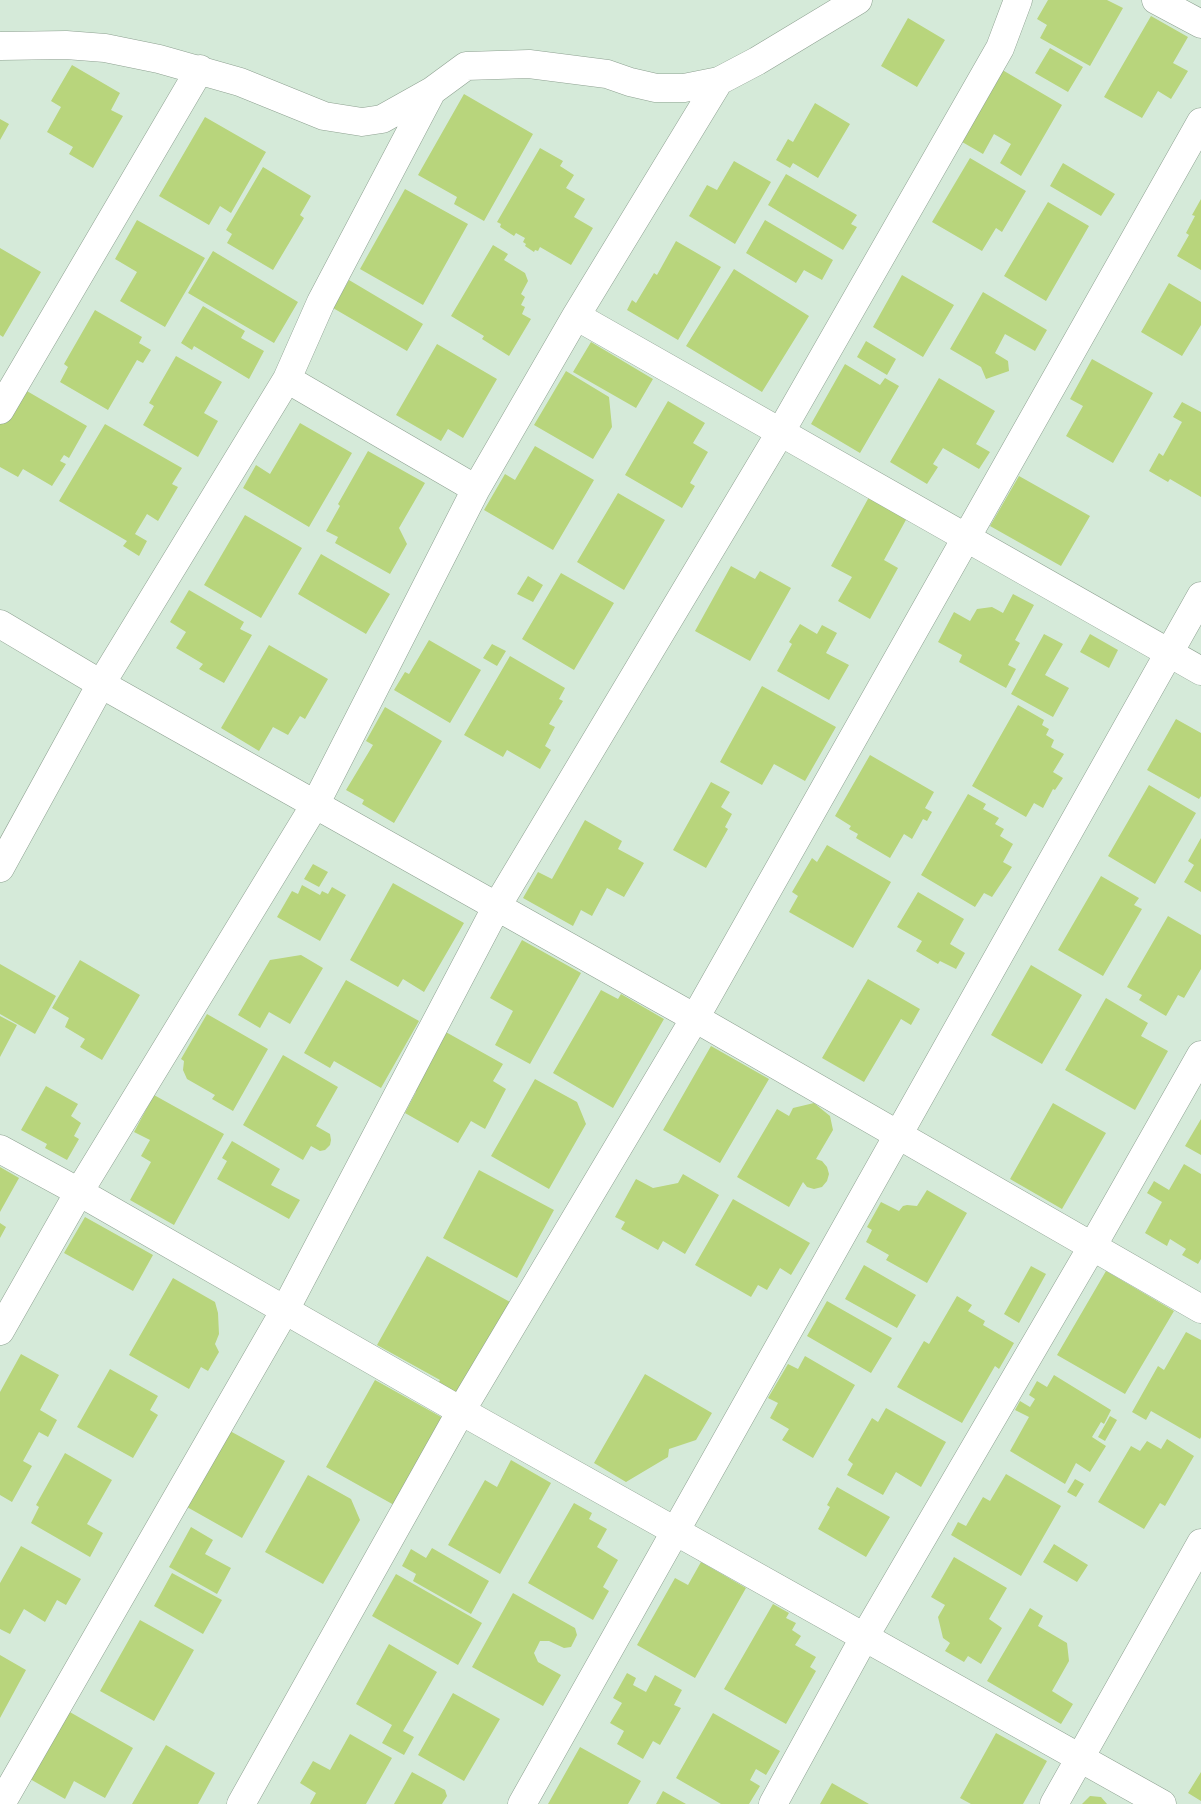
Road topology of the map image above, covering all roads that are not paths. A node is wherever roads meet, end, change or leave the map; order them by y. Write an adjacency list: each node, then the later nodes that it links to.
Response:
1 (858, 0): 7 (street)
2 (1018, 0): 13 (street)
3 (1156, 0): 4 (street)
4 (1201, 24)
5 (0, 46): 6 (street)
6 (200, 69): 8 (street); 12 (street)
7 (719, 81): 8 (street); 10 (street)
8 (432, 91): 11 (street)
9 (1201, 122): 15 (street)
10 (576, 316): 13 (street); 14 (street)
11 (287, 379): 14 (street); 20 (street)
12 (0, 410)
13 (780, 433): 15 (street); 23 (street)
14 (476, 489): 21 (street)
15 (966, 537): 18 (street); 24 (street)
16 (1201, 596): 18 (street)
17 (0, 624): 20 (street)
18 (1168, 652): 19 (street); 26 (street)
19 (1201, 671)
20 (101, 684): 21 (street); 22 (street)
21 (316, 803): 23 (street); 28 (street)
22 (0, 868)
23 (498, 906): 24 (street); 31 (street)
24 (695, 1018): 26 (street); 33 (street)
25 (1201, 1055): 29 (street)
26 (899, 1136): 29 (street); 34 (street)
27 (0, 1149): 28 (street)
28 (79, 1192): 31 (street); 32 (street)
29 (1092, 1247): 30 (street); 36 (street)
30 (1201, 1309)
31 (284, 1310): 33 (street); 38 (street)
32 (0, 1331)
33 (460, 1411): 34 (street); 39 (street)
34 (676, 1531): 36 (street); 40 (street)
35 (1201, 1543): 37 (street)
36 (865, 1636): 37 (street); 41 (street)
37 (1081, 1758): 42 (street); 43 (street)
38 (7, 1799)
39 (241, 1804)
40 (522, 1804)
41 (773, 1804)
42 (1054, 1804)
43 (1162, 1804)

